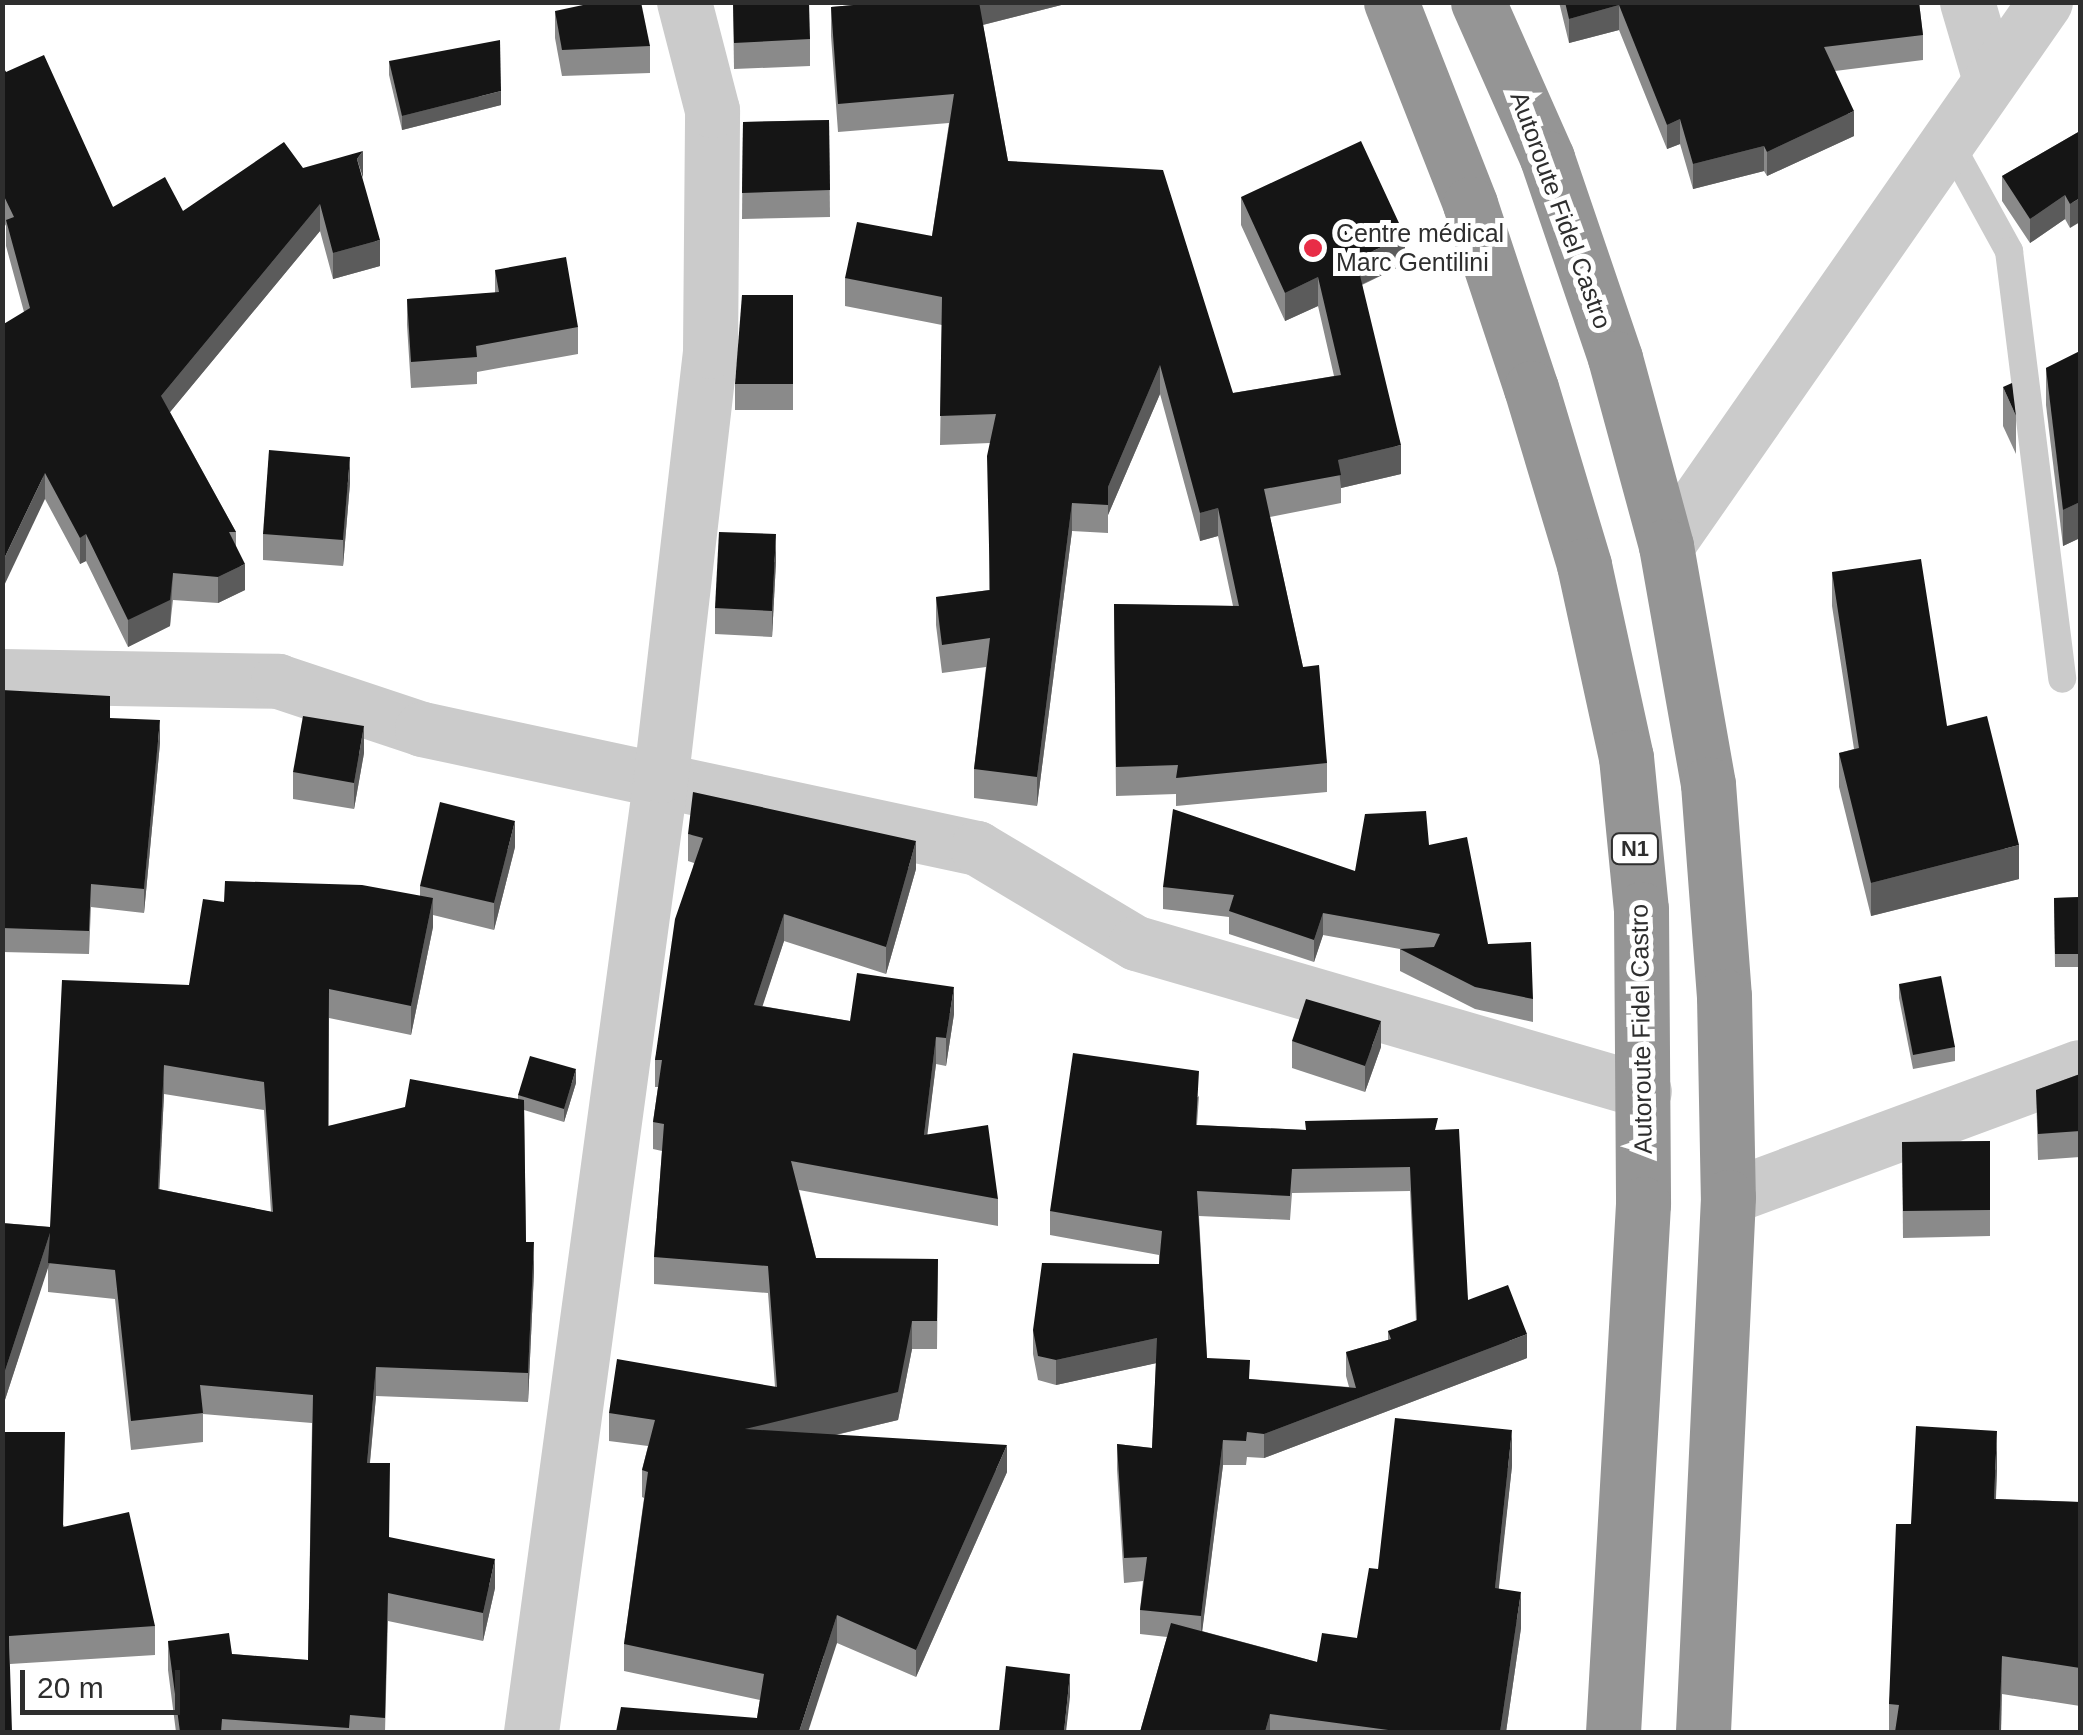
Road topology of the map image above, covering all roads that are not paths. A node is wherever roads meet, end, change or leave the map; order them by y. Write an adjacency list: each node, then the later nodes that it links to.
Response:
1 (684, 2): 11 (street)
2 (1391, 2): 13 (highway, Autoroute Fidel Castro / N1)
3 (1478, 2): 8 (highway, Autoroute Fidel Castro)
4 (1967, 2): 6 (street)
5 (2044, 2): 6 (street)
6 (1990, 80): 7 (street)
7 (1948, 140): 8 (street); 10 (lane)
8 (1666, 546): 14 (highway, Autoroute Fidel Castro)
9 (2, 676): 11 (street)
10 (2062, 679)
11 (661, 776): 13 (street); 15 (street)
12 (2080, 1067): 14 (street)
13 (1644, 1091): 16 (highway, Autoroute Fidel Castro / N1)
14 (1728, 1198): 17 (highway, Autoroute Fidel Castro)
15 (531, 1732)
16 (1613, 1732)
17 (1704, 1732)

